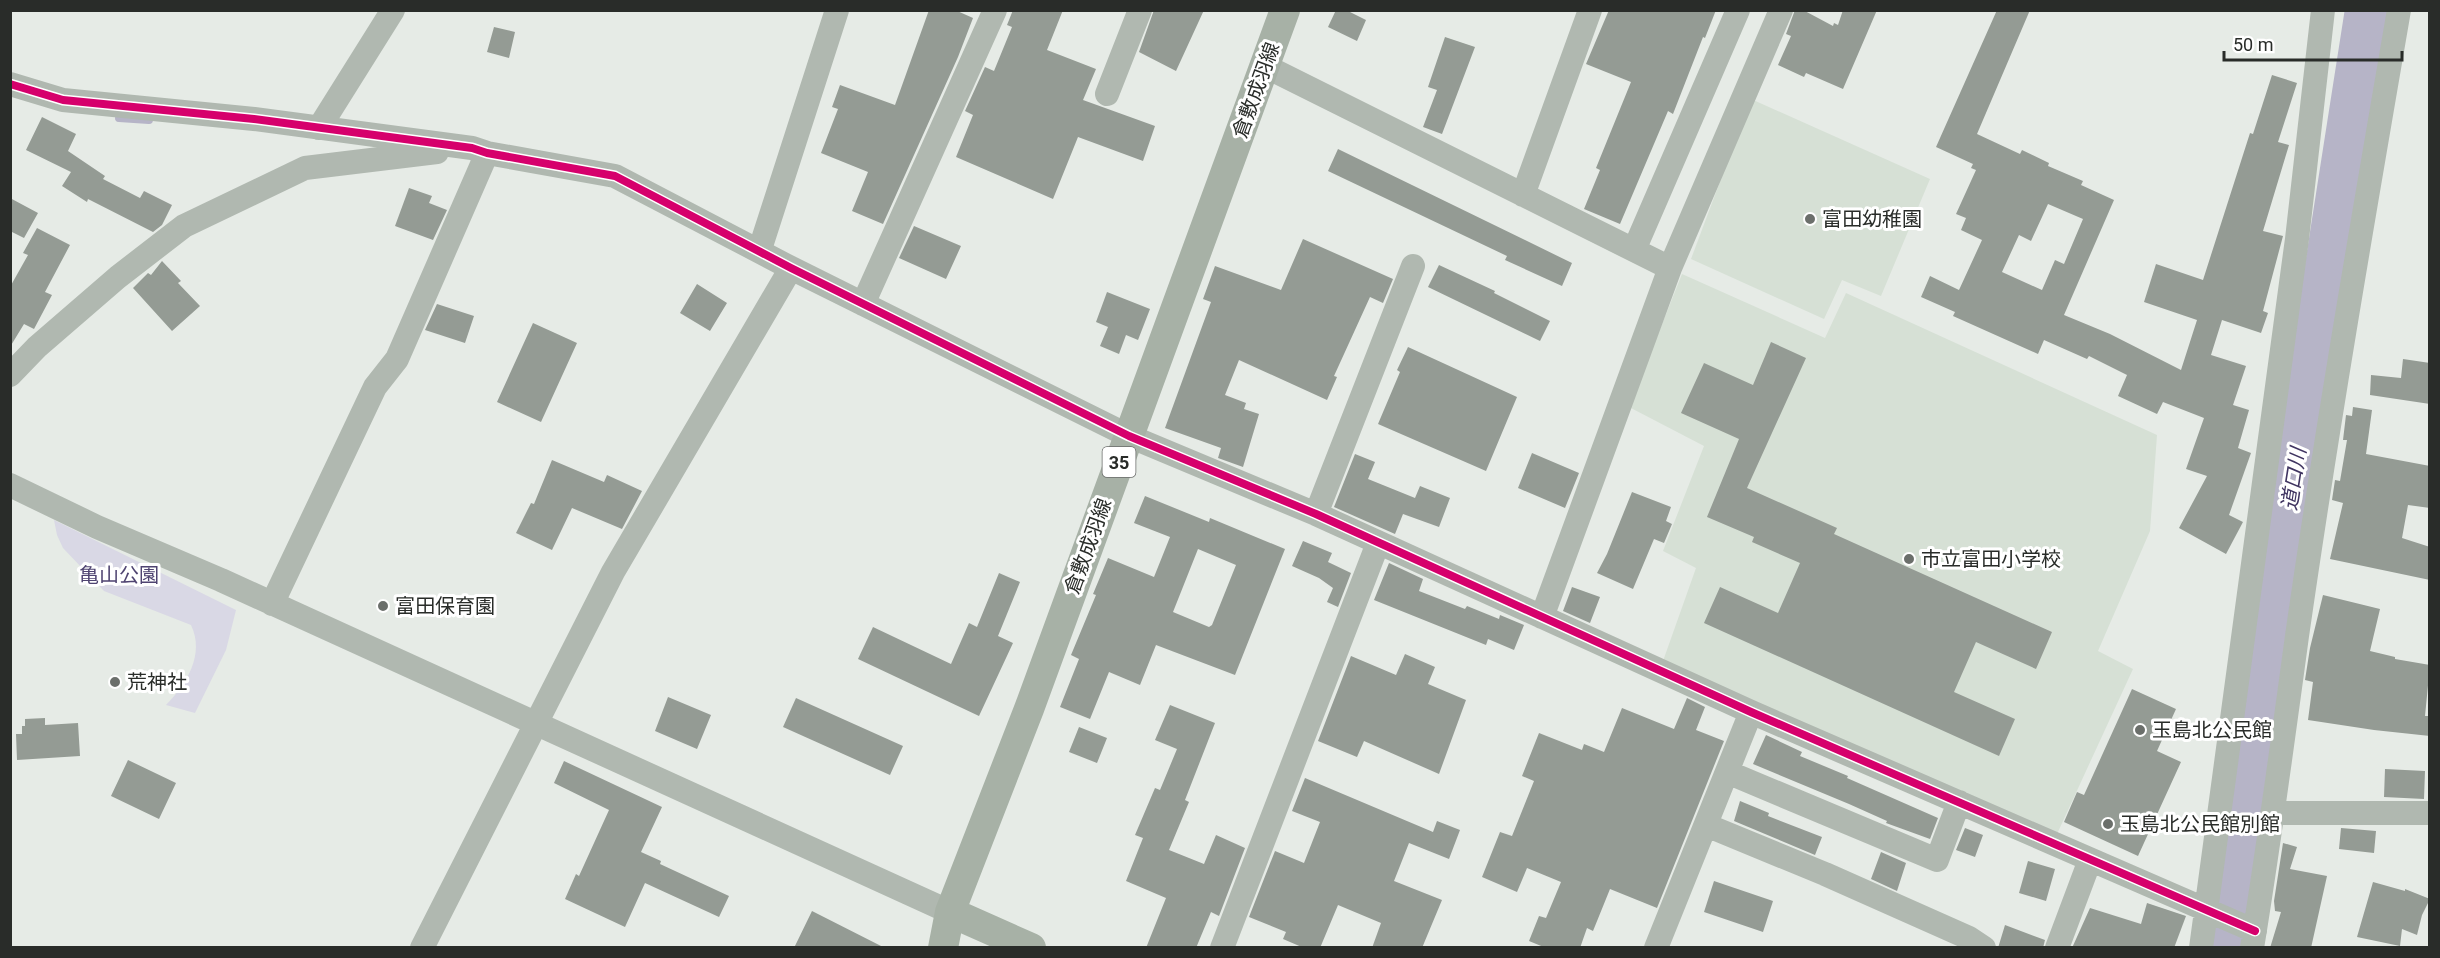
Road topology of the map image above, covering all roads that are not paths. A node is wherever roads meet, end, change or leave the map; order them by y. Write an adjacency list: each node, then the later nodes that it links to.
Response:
1 (393, 10): 14 (street)
2 (837, 10): 17 (street)
3 (995, 10): 22 (street)
4 (1140, 10): 13 (street)
5 (1286, 10): 11 (main road, 倉敷成羽線 / 35)
6 (1590, 10): 16 (street)
7 (1738, 10): 18 (street)
8 (1781, 10): 21 (street)
9 (2323, 10): 38 (street)
10 (2399, 10): 34 (street)
11 (1265, 66): 16 (street); 24 (main road, 倉敷成羽線 / 35)
12 (10, 84): 14 (street)
13 (1107, 94)
14 (319, 128): 15 (street)
15 (479, 151): 17 (street); 23 (street); 28 (street)
16 (1523, 195): 18 (street)
17 (760, 249): 20 (street)
18 (1634, 250): 21 (street)
19 (1413, 266): 26 (street)
20 (791, 268): 22 (street); 31 (street)
21 (1670, 268): 29 (street)
22 (863, 304): 24 (street)
23 (10, 375)
24 (1129, 436): 26 (street); 39 (main road, 倉敷成羽線 / 35)
25 (10, 485): 28 (street)
26 (1316, 514): 27 (street)
27 (1378, 543): 29 (street); 44 (street)
28 (272, 604): 31 (street)
29 (1542, 617): 30 (street)
30 (1751, 712): 32 (street); 33 (street)
31 (536, 725): 39 (street); 41 (street)
32 (1727, 772): 33 (street); 36 (street)
33 (1959, 802): 37 (street)
34 (2274, 813): 35 (street); 40 (street)
35 (2430, 813)
36 (1706, 825): 45 (street); 46 (street)
37 (2090, 860): 38 (street); 47 (street)
38 (2208, 911): 40 (street); 48 (street)
39 (950, 912): 42 (main road, 倉敷成羽線 / 35); 43 (main road)
40 (2253, 936)
41 (422, 948)
42 (943, 948)
43 (1030, 948)
44 (1222, 948)
45 (1656, 948)
46 (1984, 948)
47 (2057, 948)
48 (2201, 948)

